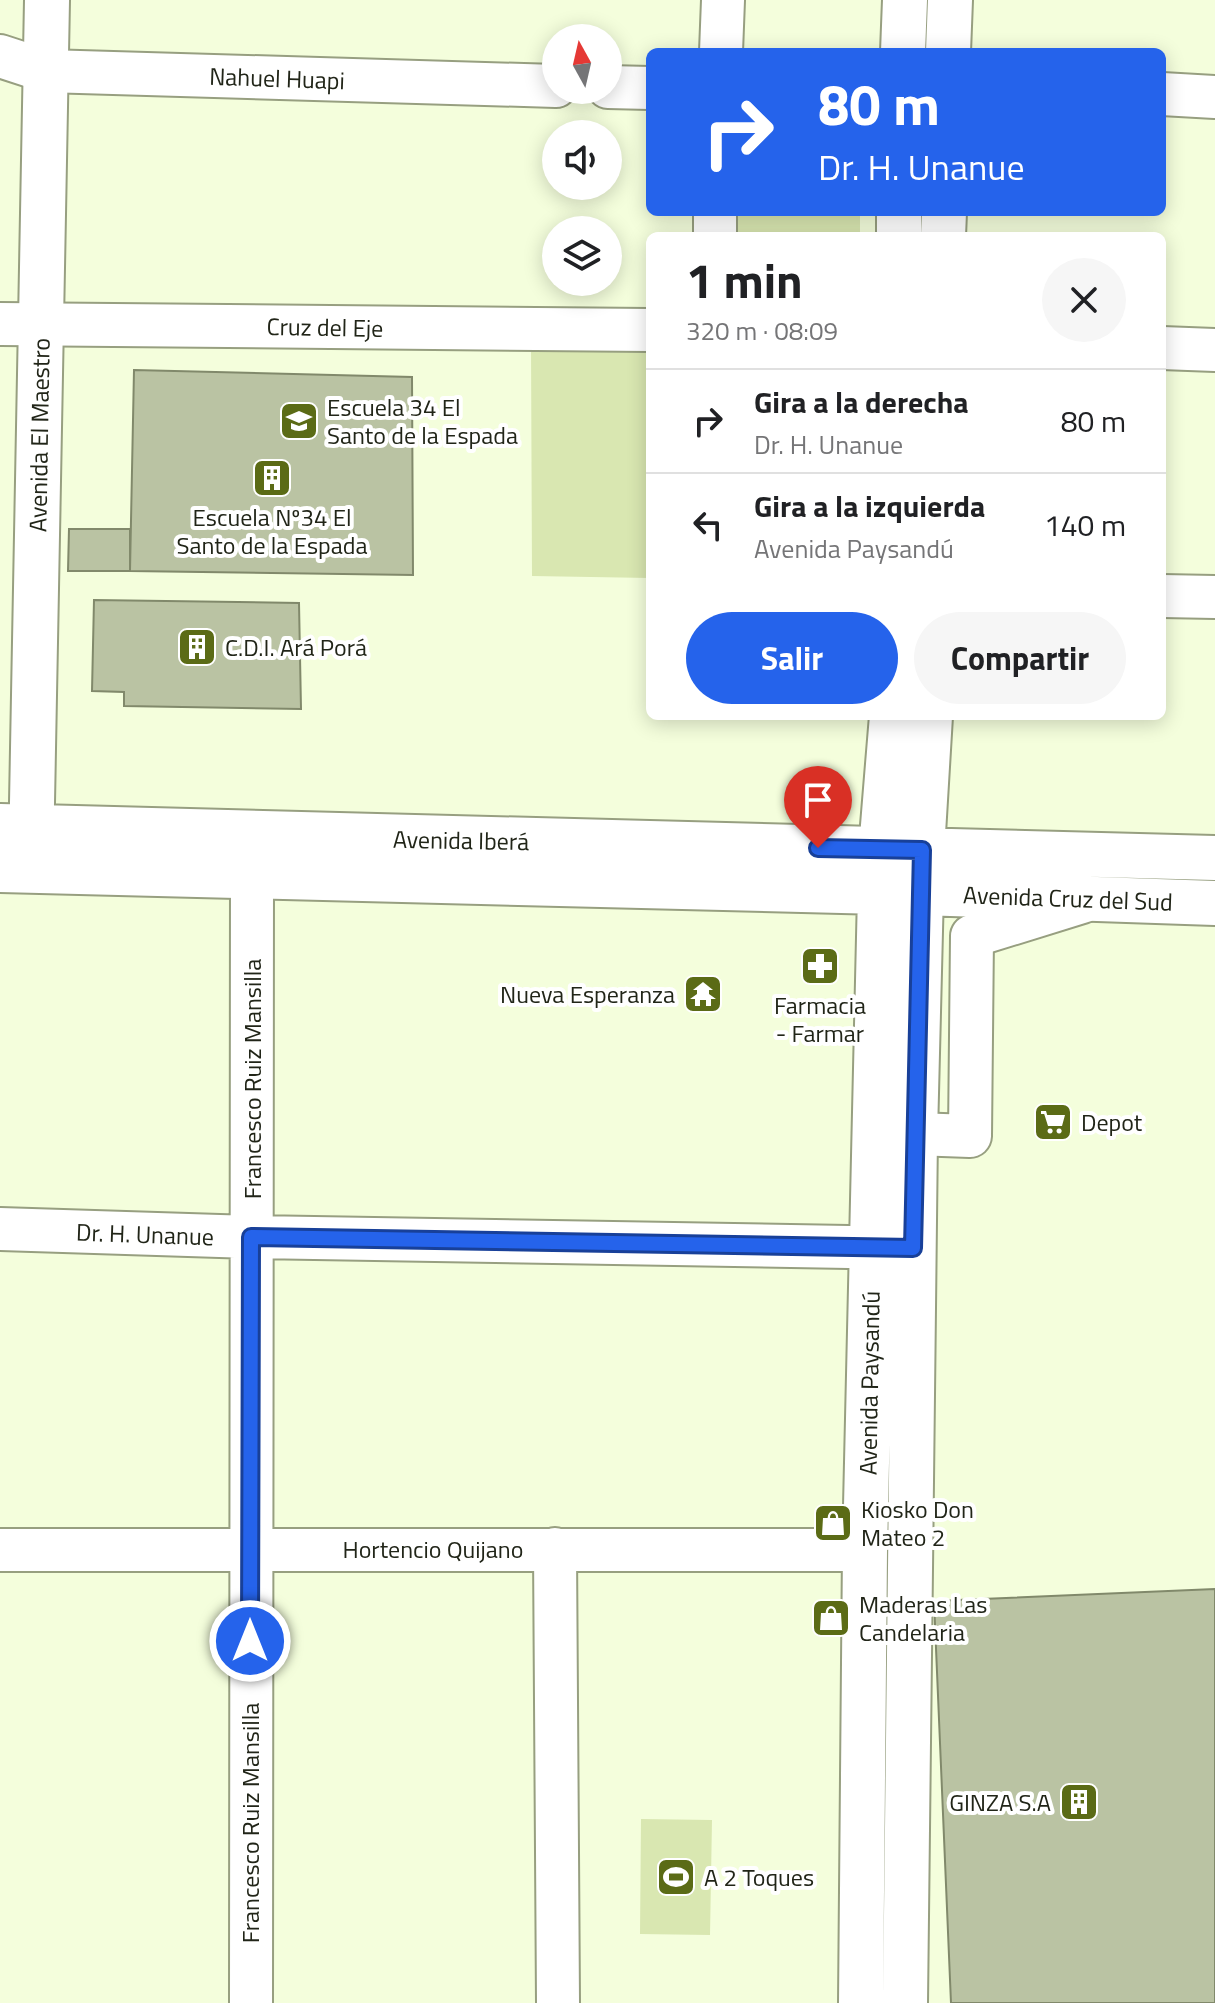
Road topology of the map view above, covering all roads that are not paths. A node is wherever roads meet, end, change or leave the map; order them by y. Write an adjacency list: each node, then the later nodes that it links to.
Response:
1 (47, 0): 9 (main road, Avenida El Maestro)
2 (723, 0): 5 (street)
3 (905, 0): 6 (main road)
4 (950, 0): 7 (main road)
5 (721, 48)
6 (903, 48)
7 (948, 48)
8 (0, 56): 9 (street, Nahuel Huapi)
9 (46, 71): 10 (street, Nahuel Huapi); 15 (main road, Avenida El Maestro)
10 (542, 86)
11 (622, 87): 12 (street)
12 (646, 88)
13 (1166, 94): 14 (street)
14 (1215, 97)
15 (21, 324): 16 (street, Cruz del Eje); 23 (main road, Avenida El Maestro)
16 (646, 330)
17 (1166, 348): 18 (street)
18 (1215, 350)
19 (1166, 596): 20 (street)
20 (1215, 597)
21 (892, 720): 26 (main road, Avenida Paysandú)
22 (929, 720): 26 (main road, Avenida Paysandú)
23 (15, 826): 25 (main road, Avenida El Maestro); 26 (main road, Avenida Iberá)
24 (1215, 858): 26 (main road, Avenida Cruz del Sud)
25 (16, 870): 27 (main road, Avenida Iberá)
26 (901, 871): 27 (main road, Avenida Iberá); 28 (main road, Avenida Cruz del Sud); 30 (main road, Avenida Paysandú); 33 (main road, Avenida Paysandú)
27 (252, 875): 32 (street, Francesco Ruiz Mansilla)
28 (1089, 900): 29 (main road, Avenida Cruz del Sud); 30 (street)
29 (1215, 903)
30 (915, 1134): 33 (main road, Avenida Paysandú)
31 (0, 1229): 32 (street, Dr. H. Unanue)
32 (251, 1237): 33 (street, Dr. H. Unanue); 36 (street, Francesco Ruiz Mansilla)
33 (893, 1247): 37 (main road, Avenida Paysandú); 41 (main road, Avenida Paysandú)
34 (555, 1549): 36 (street, Hortencio Quijano); 37 (street, Hortencio Quijano); 39 (street)
35 (0, 1550): 36 (street, Hortencio Quijano)
36 (250, 1550): 38 (street, Francesco Ruiz Mansilla)
37 (865, 1550): 40 (main road, Avenida Paysandú)
38 (251, 2003)
39 (558, 2003)
40 (861, 2003)
41 (905, 2003)

